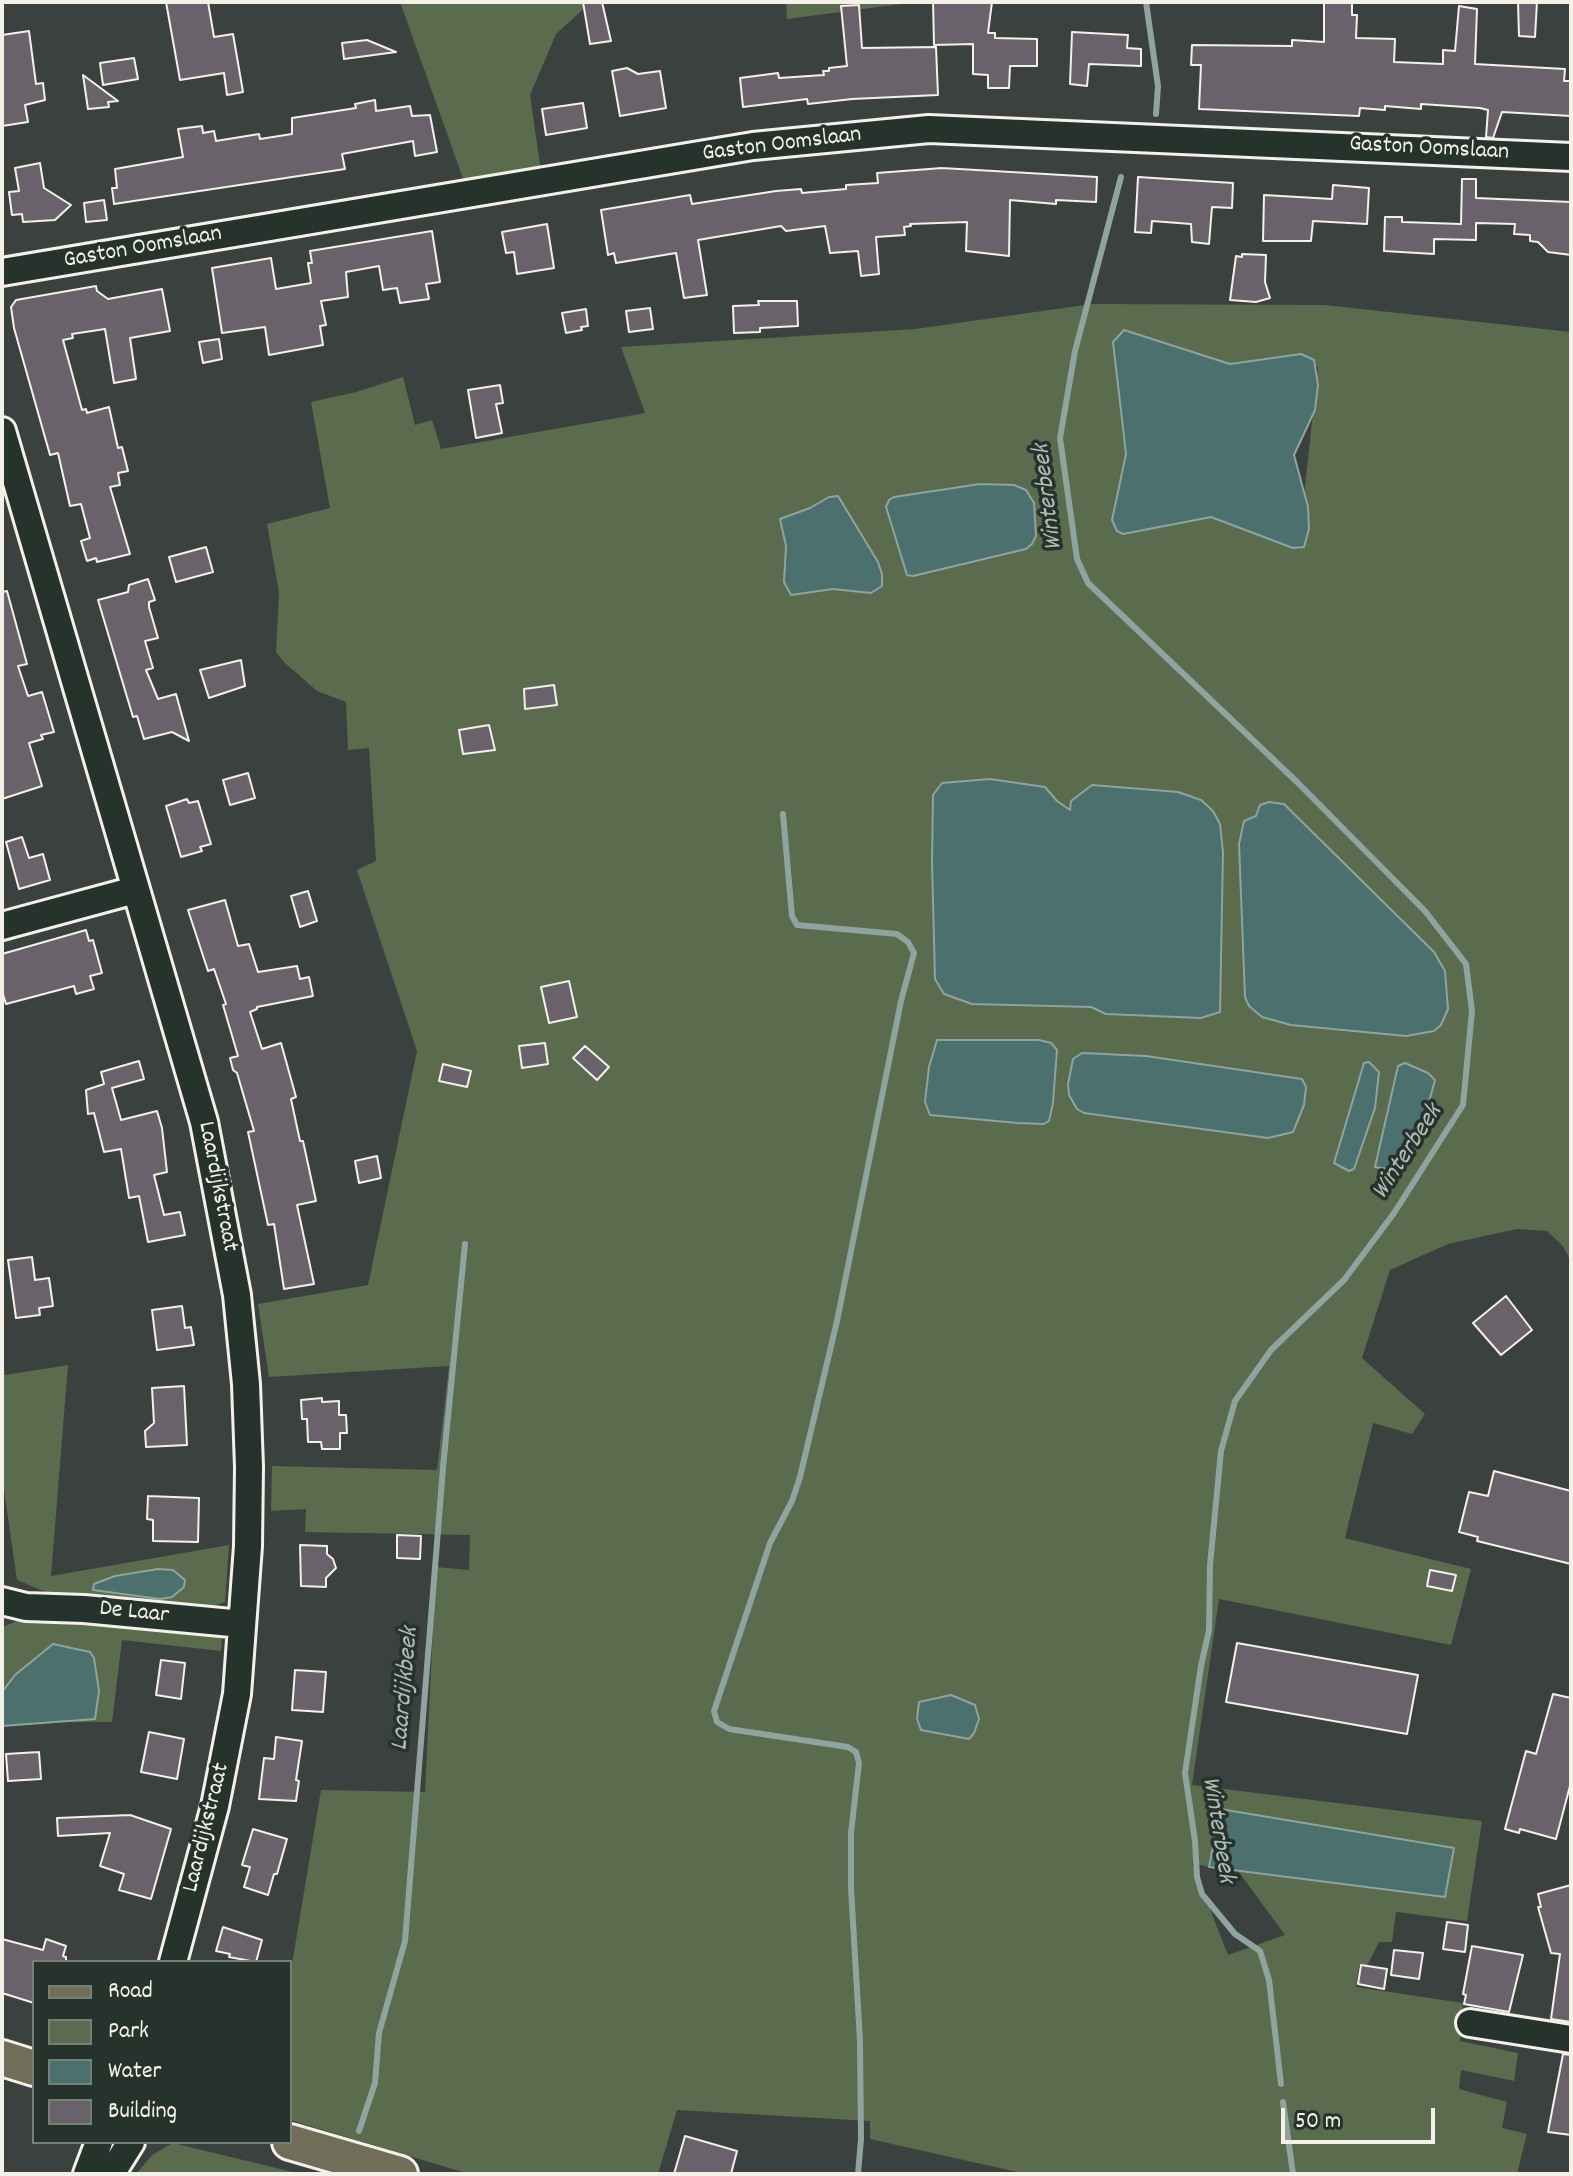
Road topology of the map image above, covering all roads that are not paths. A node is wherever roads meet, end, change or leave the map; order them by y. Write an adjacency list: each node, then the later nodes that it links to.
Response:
1 (1571, 157): 2 (street, Gaston Oomslaan)
2 (2, 272)
3 (2, 431): 4 (street, Laardijkstraat)
4 (135, 890): 5 (street); 8 (street, Laardijkstraat)
5 (2, 926)
6 (14, 1604): 7 (street, De Laar); 8 (street, De Laar)
7 (2, 1622)
8 (242, 1624): 9 (street, Laardijkstraat)
9 (174, 1960)
10 (1470, 2023): 11 (street)
11 (1571, 2039)
12 (2, 2058): 13 (main road)
13 (32, 2067)
14 (292, 2143): 19 (main road)
15 (98, 2144): 17 (street)
16 (130, 2144): 18 (street)
17 (87, 2174)
18 (111, 2174)
19 (400, 2174)

